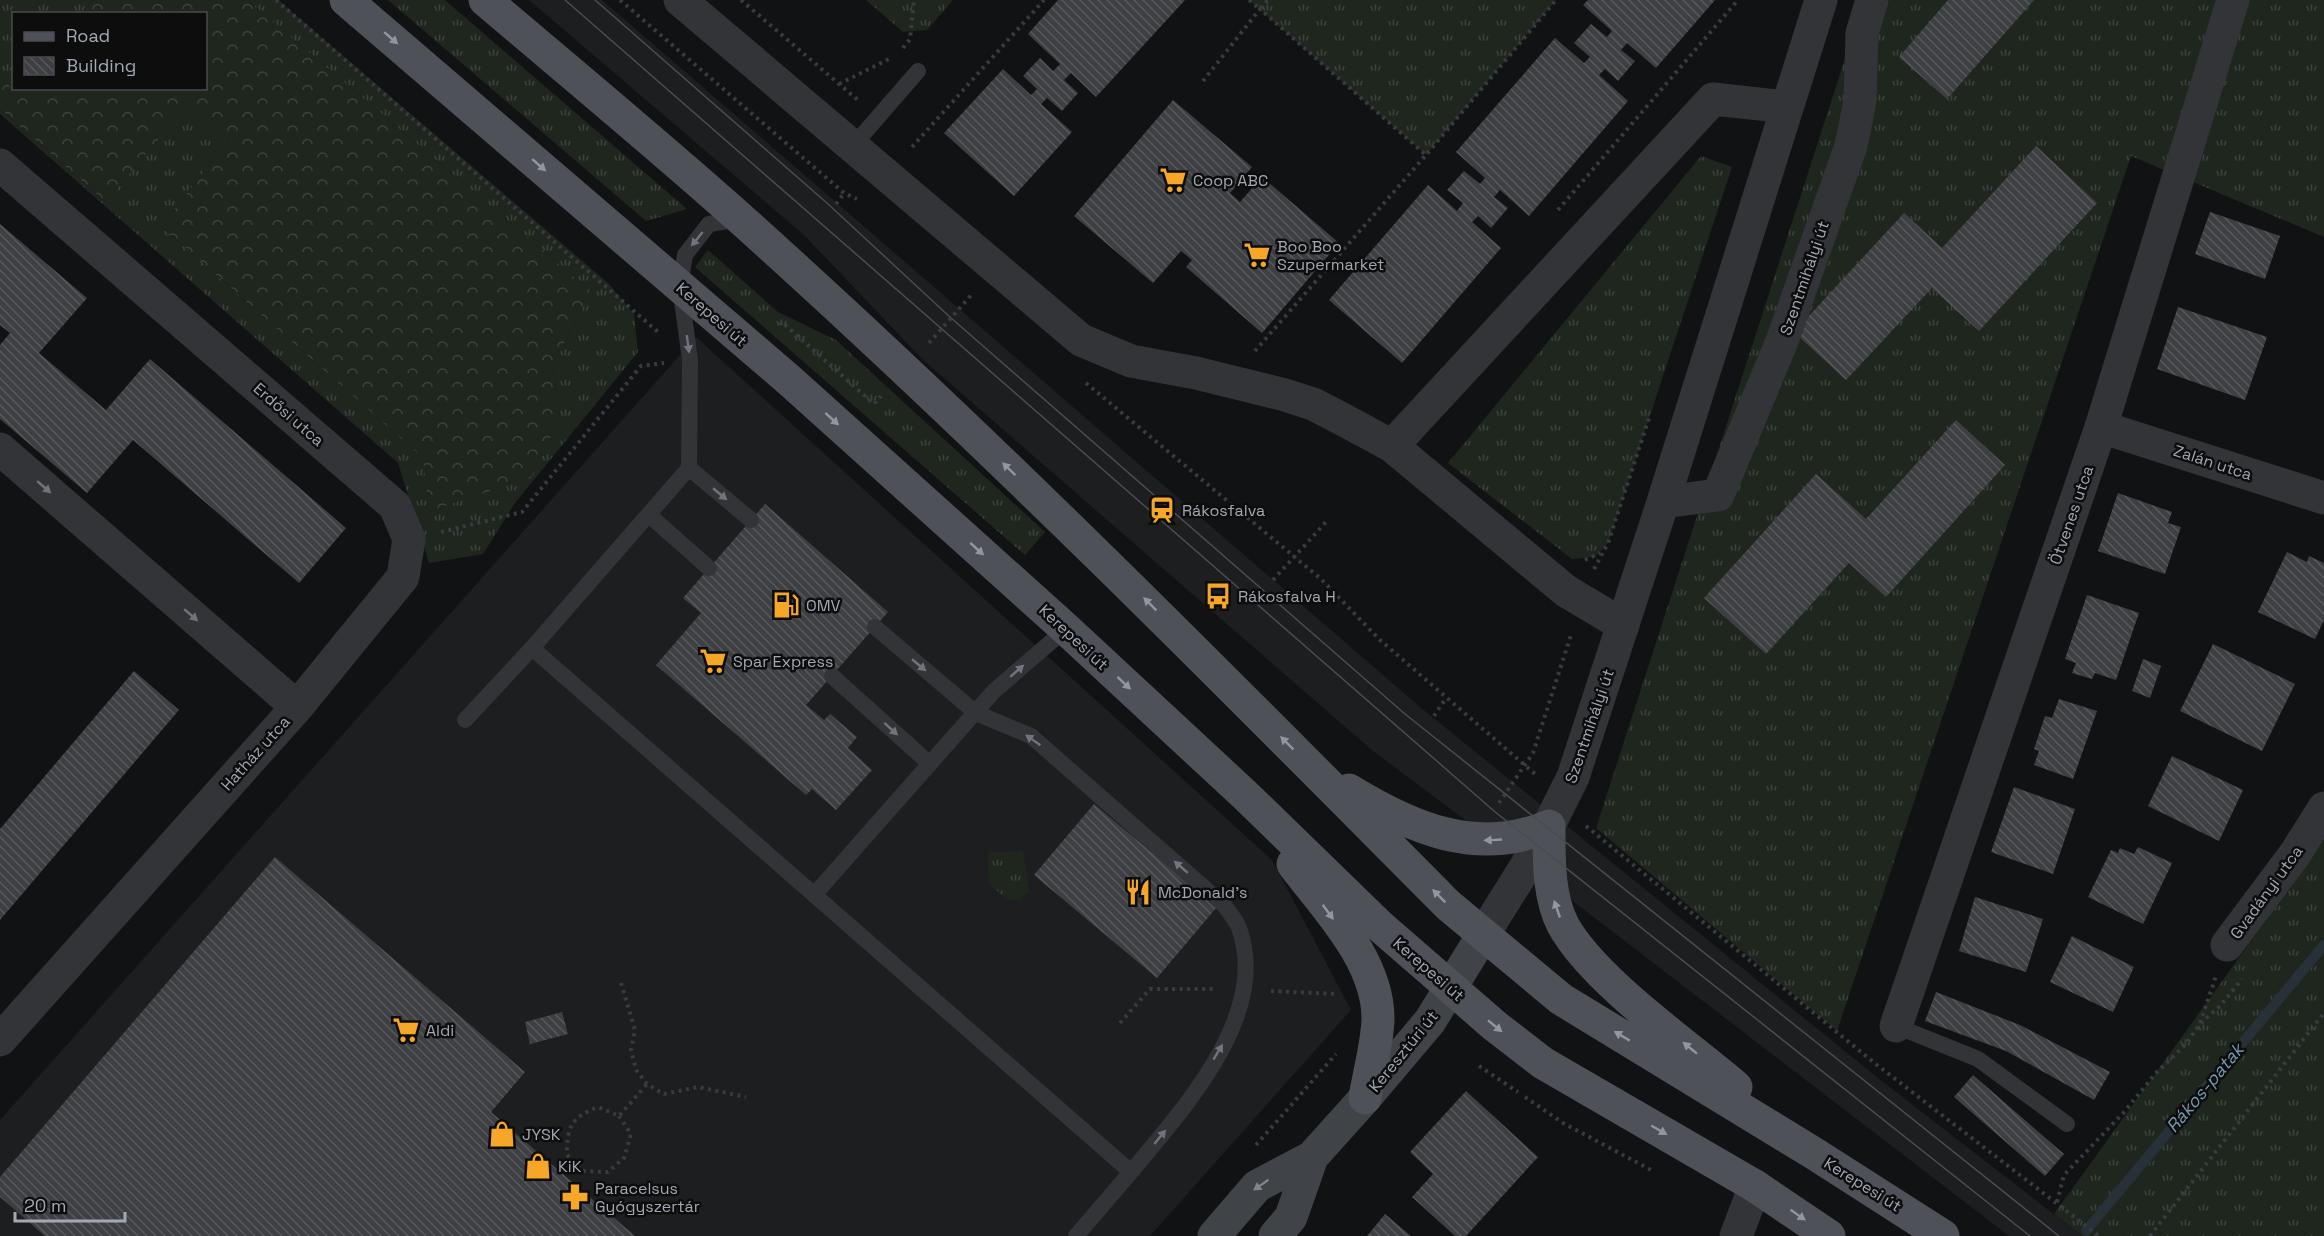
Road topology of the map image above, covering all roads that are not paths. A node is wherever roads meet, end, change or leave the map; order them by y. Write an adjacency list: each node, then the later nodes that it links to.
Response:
1 (346, 0): 12 (main road, Kerepesi út, one-way to 12)
2 (485, 0): 11 (main road, Kerepesi út)
3 (680, 0): 9 (street)
4 (1821, 0): 8 (street, Szentmihályi út)
5 (1872, 0): 18 (street, Szentmihályi út)
6 (2233, 0): 13 (street, Ötvenes utca)
7 (918, 71): 9 (lane)
8 (1787, 107): 14 (street); 18 (street, Szentmihályi út)
9 (852, 147): 14 (street)
10 (0, 165): 27 (street, Erdősi utca)
11 (741, 219): 12 (lane, one-way to 12); 31 (main road, Kerepesi út, one-way to 11)
12 (680, 286): 16 (lane, one-way to 16); 24 (main road, Kerepesi út, one-way to 24)
13 (2101, 427): 17 (street, Zalán utca); 39 (street, Ötvenes utca)
14 (1392, 446): 22 (street)
15 (0, 449): 27 (street, Hatház utca, one-way to 27)
16 (689, 468): 19 (lane); 20 (lane, one-way to 20)
17 (2324, 498)
18 (1663, 502): 22 (street, Szentmihályi út)
19 (649, 515): 21 (lane); 25 (lane)
20 (751, 520)
21 (709, 568)
22 (1623, 625): 34 (street, Szentmihályi út)
23 (875, 627): 28 (lane, one-way to 28)
24 (1066, 629): 28 (lane, one-way to 24); 32 (main road, Kerepesi út, one-way to 32)
25 (532, 648): 29 (lane); 35 (lane)
26 (832, 675): 30 (lane, one-way to 30)
27 (297, 706): 40 (street, Hatház utca)
28 (976, 713): 30 (lane); 45 (lane, one-way to 28)
29 (465, 720)
30 (930, 764): 35 (lane)
31 (1312, 768): 34 (main road, one-way to 31); 36 (main road, Kerepesi út, one-way to 31)
32 (1245, 796): 38 (main road, Kerepesi út); 41 (main road, one-way to 41)
33 (2324, 808): 37 (street, Gvadányi utca)
34 (1555, 814): 36 (street, Szentmihályi út); 43 (main road, one-way to 34)
35 (814, 895): 45 (lane)
36 (1482, 935): 38 (main road, Keresztúri út); 43 (main road, Kerepesi út, one-way to 36)
37 (2227, 945)
38 (1450, 988): 41 (main road, Keresztúri út); 46 (main road, Kerepesi út, one-way to 46)
39 (1896, 1026): 42 (lane)
40 (0, 1040)
41 (1365, 1098): 44 (main road, Keresztúri út)
42 (2067, 1124)
43 (1815, 1154): 52 (main road, Kerepesi út)
44 (1312, 1157): 48 (main road, Keresztúri út, one-way to 48); 49 (main road, Keresztúri út)
45 (1131, 1172): 47 (lane)
46 (1755, 1186): 50 (street); 51 (main road, Kerepesi út, one-way to 51)
47 (1076, 1236)
48 (1214, 1236)
49 (1275, 1236)
50 (1736, 1236)
51 (1829, 1236)
52 (1942, 1236)

